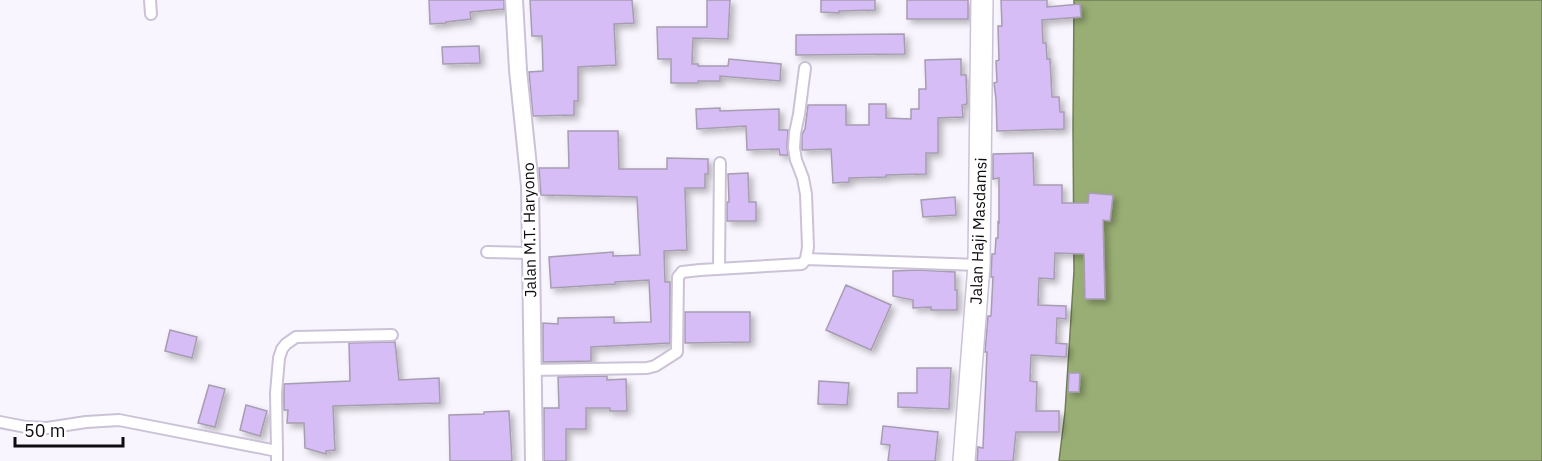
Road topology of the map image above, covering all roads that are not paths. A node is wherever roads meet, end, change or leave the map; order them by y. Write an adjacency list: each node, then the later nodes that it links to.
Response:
1 (150, 0): 4 (street)
2 (514, 0): 8 (street, Jalan M.T. Haryono)
3 (982, 0): 10 (highway, Jalan Haji Masdamsi)
4 (151, 14)
5 (804, 68): 9 (street)
6 (720, 163): 11 (street)
7 (487, 252): 8 (street)
8 (530, 253): 13 (street, Jalan M.T. Haryono)
9 (806, 259): 10 (street); 11 (street)
10 (979, 265): 17 (highway, Jalan Haji Masdamsi)
11 (719, 269): 13 (street)
12 (392, 336): 15 (street)
13 (532, 370): 16 (street, Jalan M.T. Haryono)
14 (0, 422): 15 (street)
15 (277, 456)
16 (534, 461)
17 (964, 461)

